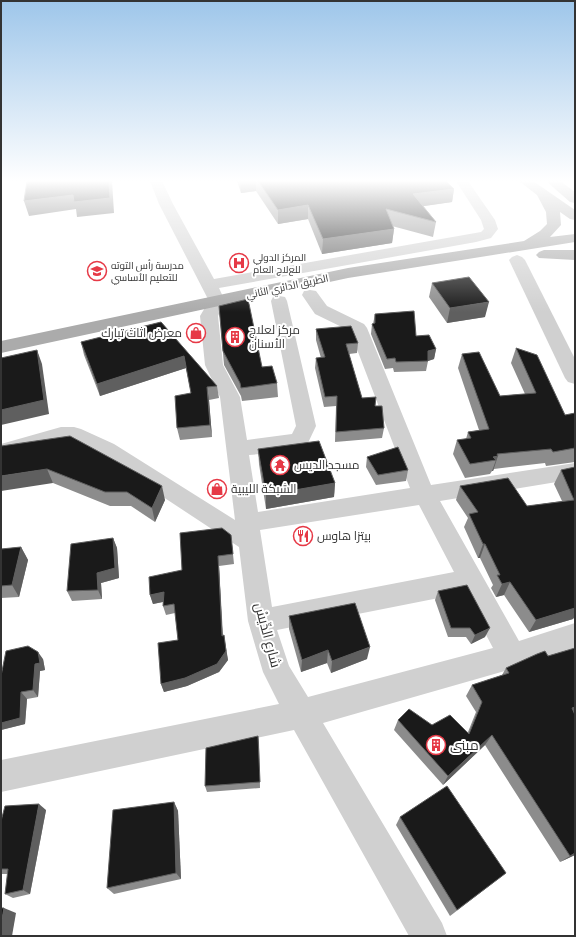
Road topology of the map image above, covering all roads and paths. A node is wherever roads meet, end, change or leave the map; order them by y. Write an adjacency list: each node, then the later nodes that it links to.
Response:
1 (176, 225): 11 (street)
2 (490, 225): 11 (street)
3 (554, 225): 5 (main road)
4 (575, 238): 5 (main road, الطريق الدائري الثاني)
5 (529, 244): 11 (main road, الطريق الدائري الثاني)
6 (575, 250): 7 (main road, الطريق الدائري الثاني)
7 (544, 255): 8 (main road); 9 (main road, الطريق الدائري الثاني)
8 (575, 255)
9 (517, 260): 10 (main road, الطريق الدائري الثاني); 15 (street)
10 (310, 295): 12 (main road, الطريق الدائري الثاني); 19 (street)
11 (212, 301): 12 (main road, الطريق الدائري الثاني); 13 (main road, الطريق الدائري الثاني); 14 (main road, الطريق الدائري الثاني); 16 (street, شارع الدِّيسْ)
12 (279, 301): 16 (street)
13 (1, 347)
14 (1, 358)
15 (575, 378)
16 (237, 449): 20 (street, شارع الدِّيسْ)
17 (1, 452): 20 (street)
18 (575, 470): 19 (street)
19 (426, 494): 20 (street); 21 (street)
20 (248, 532): 22 (street, شارع الدِّيسْ)
21 (472, 580): 22 (street); 24 (street)
22 (261, 621): 25 (street, شارع الدِّيسْ)
23 (575, 636): 24 (street)
24 (512, 656): 25 (street)
25 (301, 714): 26 (street); 27 (street, شارع الدِّيسْ)
26 (1, 776)
27 (429, 936)

